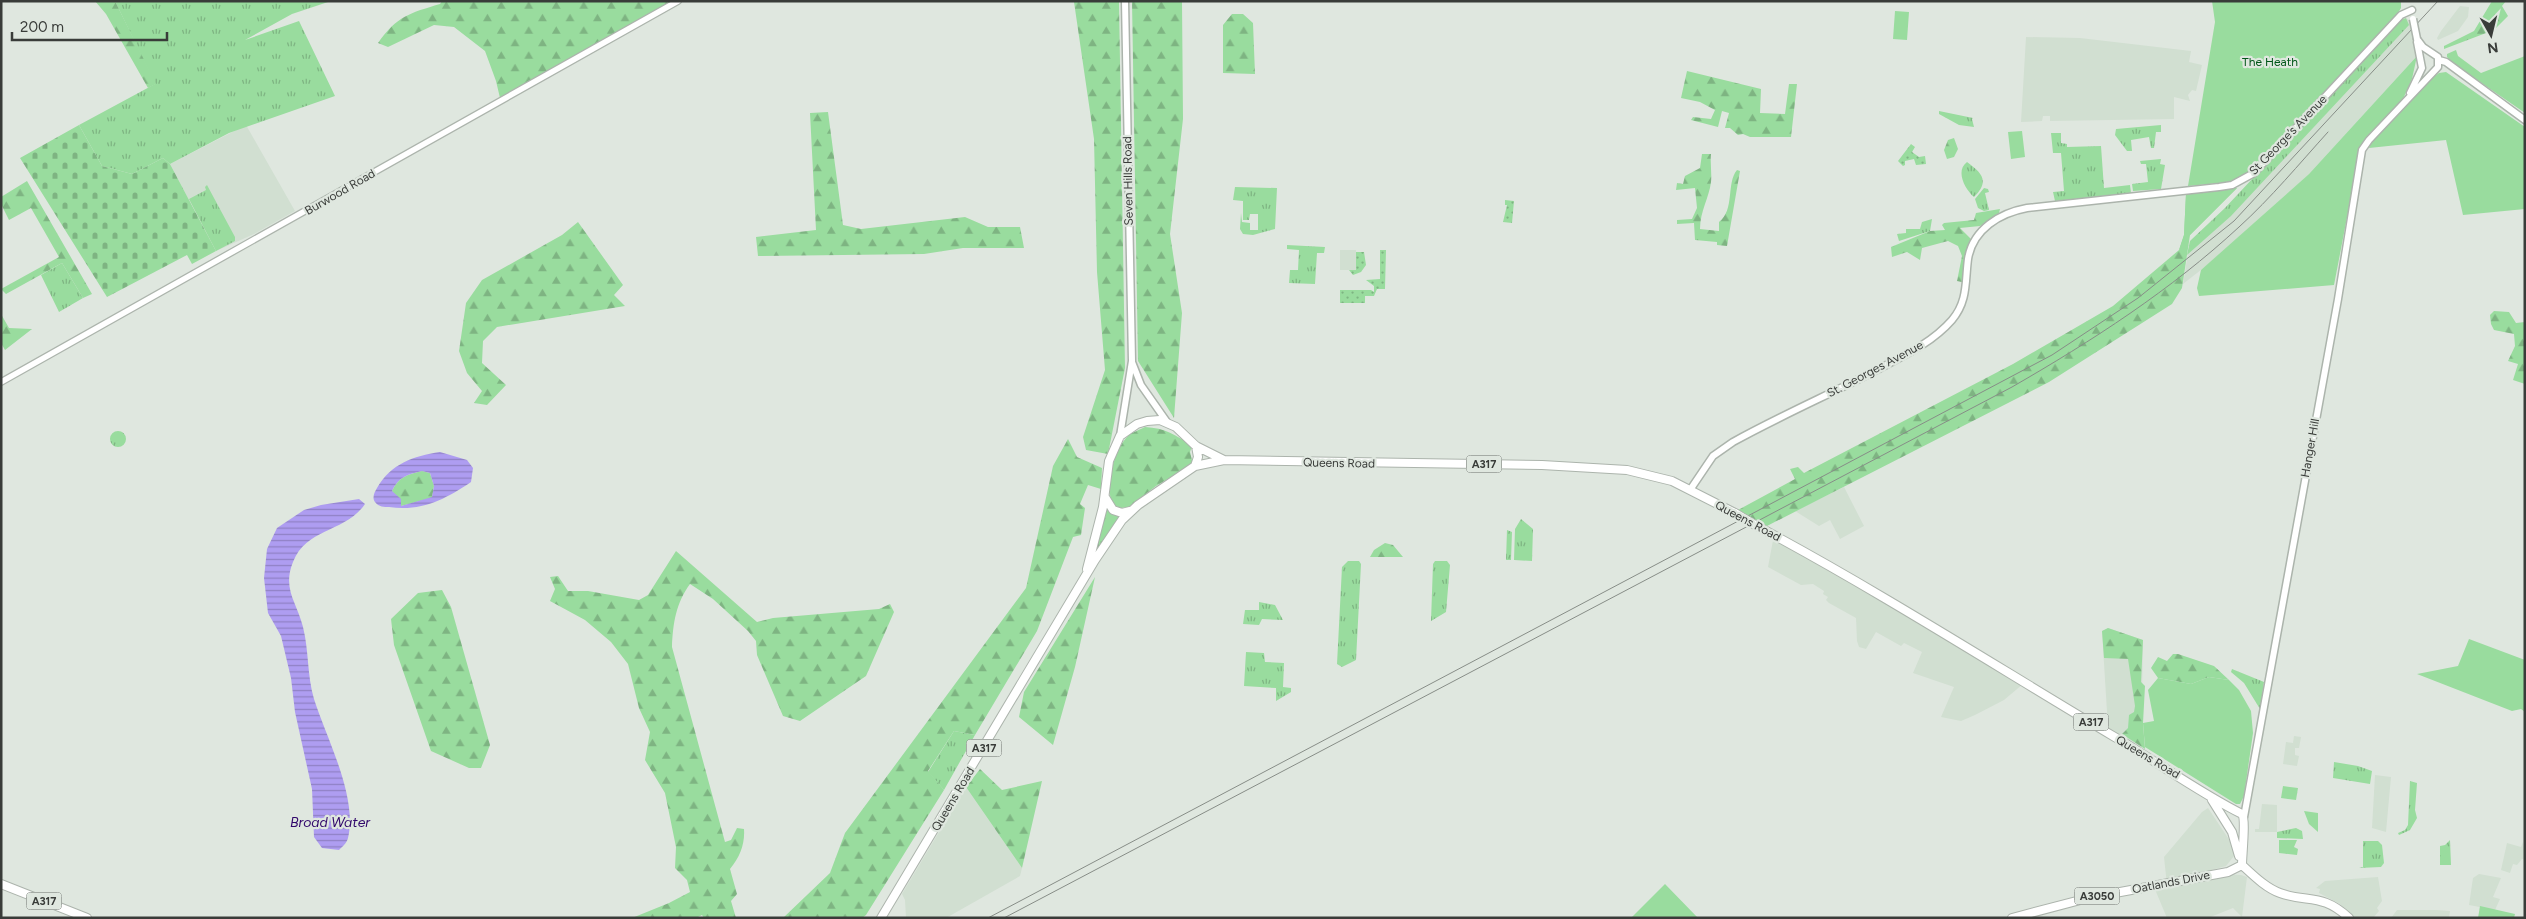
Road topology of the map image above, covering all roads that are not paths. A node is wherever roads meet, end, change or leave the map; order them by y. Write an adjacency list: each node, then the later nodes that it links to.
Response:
1 (678, 1): 14 (street, Burwood Road)
2 (1125, 1): 13 (main road, Seven Hills Road)
3 (2410, 1): 4 (main road)
4 (2412, 10): 5 (main road, bridge); 12 (main road, St George’s Avenue)
5 (2417, 39): 6 (main road); 7 (main road)
6 (2429, 51): 7 (main road); 8 (main road)
7 (2422, 60): 9 (main road)
8 (2436, 66): 9 (main road); 10 (main road, Hanger Hill); 11 (main road)
9 (2422, 68): 10 (main road, Hanger Hill)
10 (2403, 104): 27 (main road, Hanger Hill)
11 (2525, 120)
12 (2131, 197): 20 (main road, St. Georges Avenue)
13 (1132, 361): 15 (main road, Seven Hills Road); 16 (main road, Seven Hills Road)
14 (1, 382)
15 (1169, 423): 16 (main road); 17 (main road, A317)
16 (1120, 436): 21 (main road, A317)
17 (1196, 446): 18 (main road, A317); 19 (main road)
18 (1224, 460): 19 (main road, A317); 20 (main road, Queens Road / A317)
19 (1195, 466): 22 (main road, A317)
20 (1690, 490): 26 (main road, Queens Road / A317, bridge)
21 (1104, 494): 22 (main road); 23 (main road, Queens Road / A317)
22 (1132, 510): 24 (main road, Queens Road / A317)
23 (1093, 546): 24 (main road); 25 (main road, Queens Road / A317)
24 (1102, 551): 25 (main road, Queens Road / A317)
25 (1085, 578): 34 (main road, Queens Road / A317)
26 (2207, 795): 27 (main road, Queens Road / A317); 28 (main road, Queens Road / A317)
27 (2241, 812): 28 (main road); 29 (main road, Hanger Hill)
28 (2225, 820): 30 (main road, Queens Road / A317)
29 (2244, 826): 30 (main road); 31 (main road, Hanger Hill)
30 (2230, 829): 31 (main road, Queens Road / A317)
31 (2242, 866): 35 (main road, Oatlands Drive / A3050); 36 (main road)
32 (1, 884): 33 (main road, A317)
33 (87, 918)
34 (881, 918)
35 (2012, 918)
36 (2349, 918)

